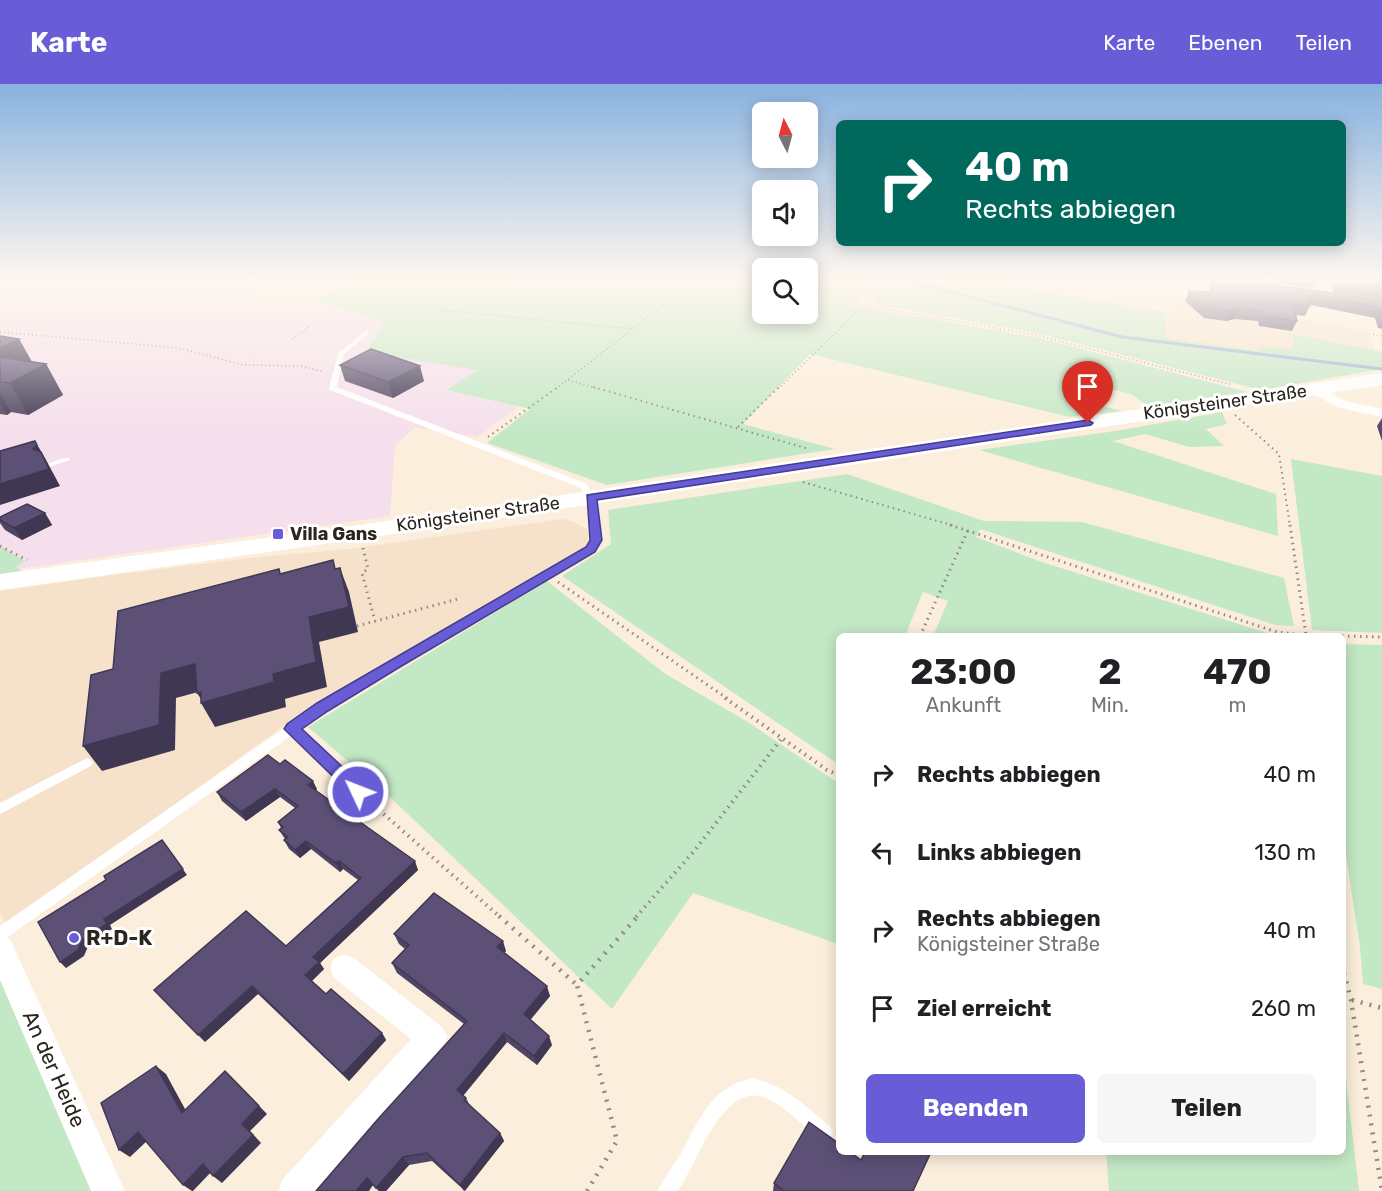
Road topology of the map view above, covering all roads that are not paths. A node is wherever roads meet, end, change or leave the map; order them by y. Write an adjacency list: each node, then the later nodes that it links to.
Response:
1 (367, 332): 7 (lane)
2 (1382, 379): 3 (main road, Königsteiner Straße)
3 (1315, 389): 4 (street); 7 (main road, Königsteiner Straße)
4 (1382, 413)
5 (66, 460): 6 (lane)
6 (49, 465)
7 (591, 498): 8 (main road, Königsteiner Straße); 9 (lane)
8 (0, 582)
9 (292, 729): 11 (lane); 13 (lane)
10 (87, 763): 12 (lane)
11 (358, 792)
12 (0, 809)
13 (0, 934)
14 (0, 948): 17 (street, An der Heide)
15 (344, 968): 18 (street)
16 (824, 1132): 19 (lane)
17 (108, 1191)
18 (295, 1191)
19 (667, 1191)

